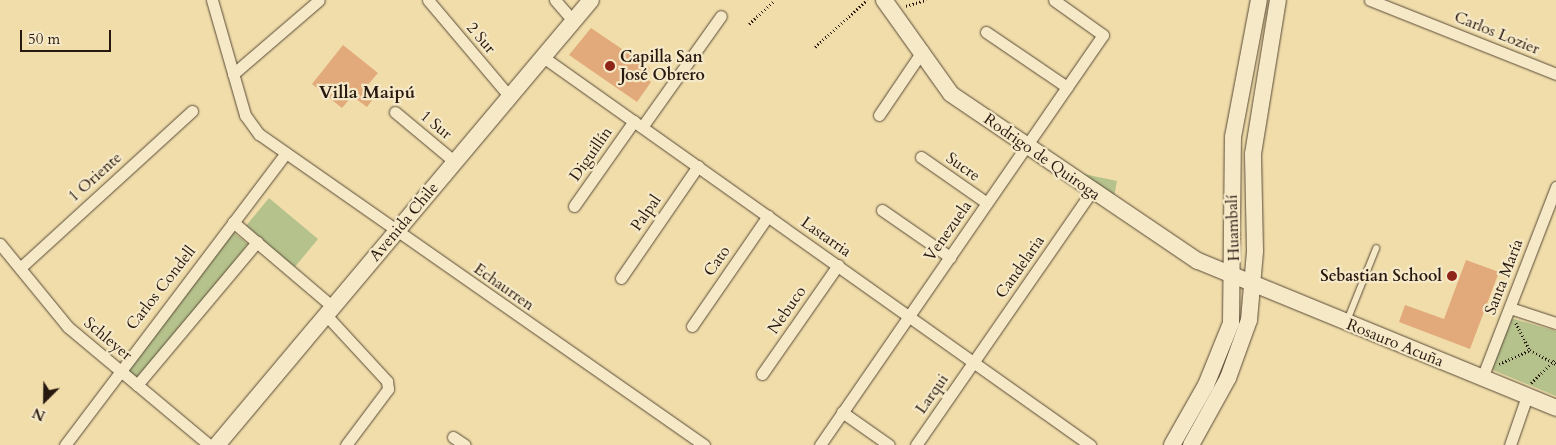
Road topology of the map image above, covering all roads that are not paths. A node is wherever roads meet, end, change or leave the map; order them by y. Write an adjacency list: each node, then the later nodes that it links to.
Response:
1 (212, 0): 16 (street, Echaurren)
2 (320, 0): 16 (street)
3 (428, 0): 19 (street, 2 Sur)
4 (555, 0): 12 (street)
5 (591, 0): 12 (main road, Avenida Chile)
6 (1054, 0): 18 (street, Venezuela)
7 (1259, 0): 43 (main road, Huambalí)
8 (1278, 0): 45 (main road, Huambalí)
9 (1370, 0): 17 (street, Carlos Lozier)
10 (888, 5): 14 (main road, Rodrigo de Quiroga)
11 (721, 16): 23 (street, Diguillín)
12 (574, 21): 15 (main road, Avenida Chile)
13 (986, 32): 18 (street)
14 (923, 50): 22 (street); 24 (main road, Rodrigo de Quiroga)
15 (543, 57): 19 (main road, Avenida Chile); 23 (street, Lastarria)
16 (233, 74): 25 (street, Echaurren)
17 (1556, 74)
18 (1067, 87): 24 (street, Venezuela)
19 (510, 97): 27 (main road, Avenida Chile)
20 (192, 110): 42 (street, 1 Oriente)
21 (395, 112): 27 (street, 1 Sur)
22 (878, 115)
23 (638, 124): 28 (street, Lastarria); 32 (street, Diguillín)
24 (1026, 146): 30 (main road, Rodrigo de Quiroga); 31 (street, Venezuela)
25 (286, 154): 35 (street, Carlos Condell); 36 (street, Echaurren)
26 (921, 157): 31 (street, Sucre)
27 (455, 162): 36 (main road, Avenida Chile)
28 (698, 166): 34 (street, Lastarria); 44 (street, Palpal)
29 (1556, 187): 47 (street, Santa María)
30 (1092, 191): 43 (main road, Rodrigo de Quiroga); 52 (street, Candelaria)
31 (987, 203): 40 (street, Venezuela)
32 (574, 206)
33 (882, 210): 40 (street)
34 (768, 216): 41 (street, Lastarria); 51 (street, Cato)
35 (233, 222): 37 (street); 53 (street, Carlos Condell)
36 (396, 232): 46 (main road, Avenida Chile); 66 (street, Echaurren)
37 (257, 242): 46 (street); 56 (street)
38 (0, 244): 42 (street, Schleyer)
39 (1376, 249): 49 (lane)
40 (950, 257): 48 (street, Venezuela)
41 (838, 265): 48 (street, Lastarria); 55 (street, Nebuco)
42 (20, 268): 53 (street, Schleyer)
43 (1234, 277): 45 (main road, Rosauro Acuña); 71 (main road, Huambalí)
44 (620, 278)
45 (1254, 285): 49 (main road, Rosauro Acuña); 72 (main road, Huambalí)
46 (330, 311): 63 (main road, Avenida Chile); 64 (street)
47 (1510, 314): 50 (street); 54 (street, Santa María)
48 (909, 316): 52 (street, Lastarria); 59 (street, Venezuela)
49 (1346, 323): 54 (main road, Rosauro Acuña)
50 (1556, 323)
51 (692, 326)
52 (974, 362): 69 (street, Larqui); 70 (street, Lastarria)
53 (120, 371): 56 (street, Schleyer); 61 (street, Carlos Condell)
54 (1487, 372): 57 (main road, Rosauro Acuña)
55 (762, 374)
56 (137, 385): 62 (street, Schleyer)
57 (1529, 389): 58 (main road, Rosauro Acuña); 73 (street)
58 (1556, 408)
59 (842, 412): 67 (street, Venezuela); 68 (street)
60 (453, 438): 65 (street)
61 (65, 445)
62 (209, 445)
63 (217, 445)
64 (346, 445)
65 (464, 445)
66 (704, 445)
67 (820, 445)
68 (890, 445)
69 (916, 445)
70 (1090, 445)
71 (1172, 445)
72 (1191, 445)
73 (1510, 445)

